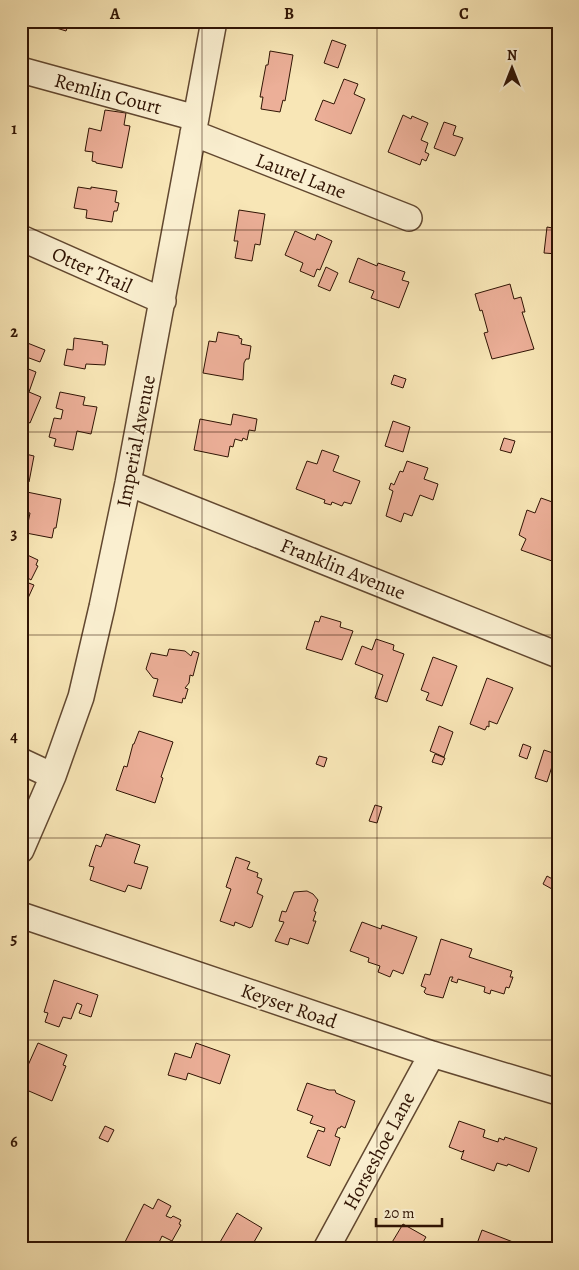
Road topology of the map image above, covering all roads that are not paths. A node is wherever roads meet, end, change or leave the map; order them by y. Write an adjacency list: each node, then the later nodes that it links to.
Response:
1 (214, 21): 3 (street, Imperial Avenue)
2 (21, 70): 3 (street, Remlin Court)
3 (194, 125): 4 (street, Laurel Lane); 6 (street, Imperial Avenue)
4 (408, 218)
5 (21, 238): 6 (street, Otter Trail)
6 (163, 301): 7 (street, Imperial Avenue)
7 (128, 483): 8 (street, Franklin Avenue); 10 (street, Imperial Avenue)
8 (558, 655)
9 (21, 761): 10 (street)
10 (53, 776): 11 (street, Imperial Avenue)
11 (21, 850)
12 (21, 915): 13 (street, Keyser Road)
13 (432, 1054): 14 (street, Keyser Road); 15 (street, Horseshoe Lane)
14 (558, 1092)
15 (326, 1249)

